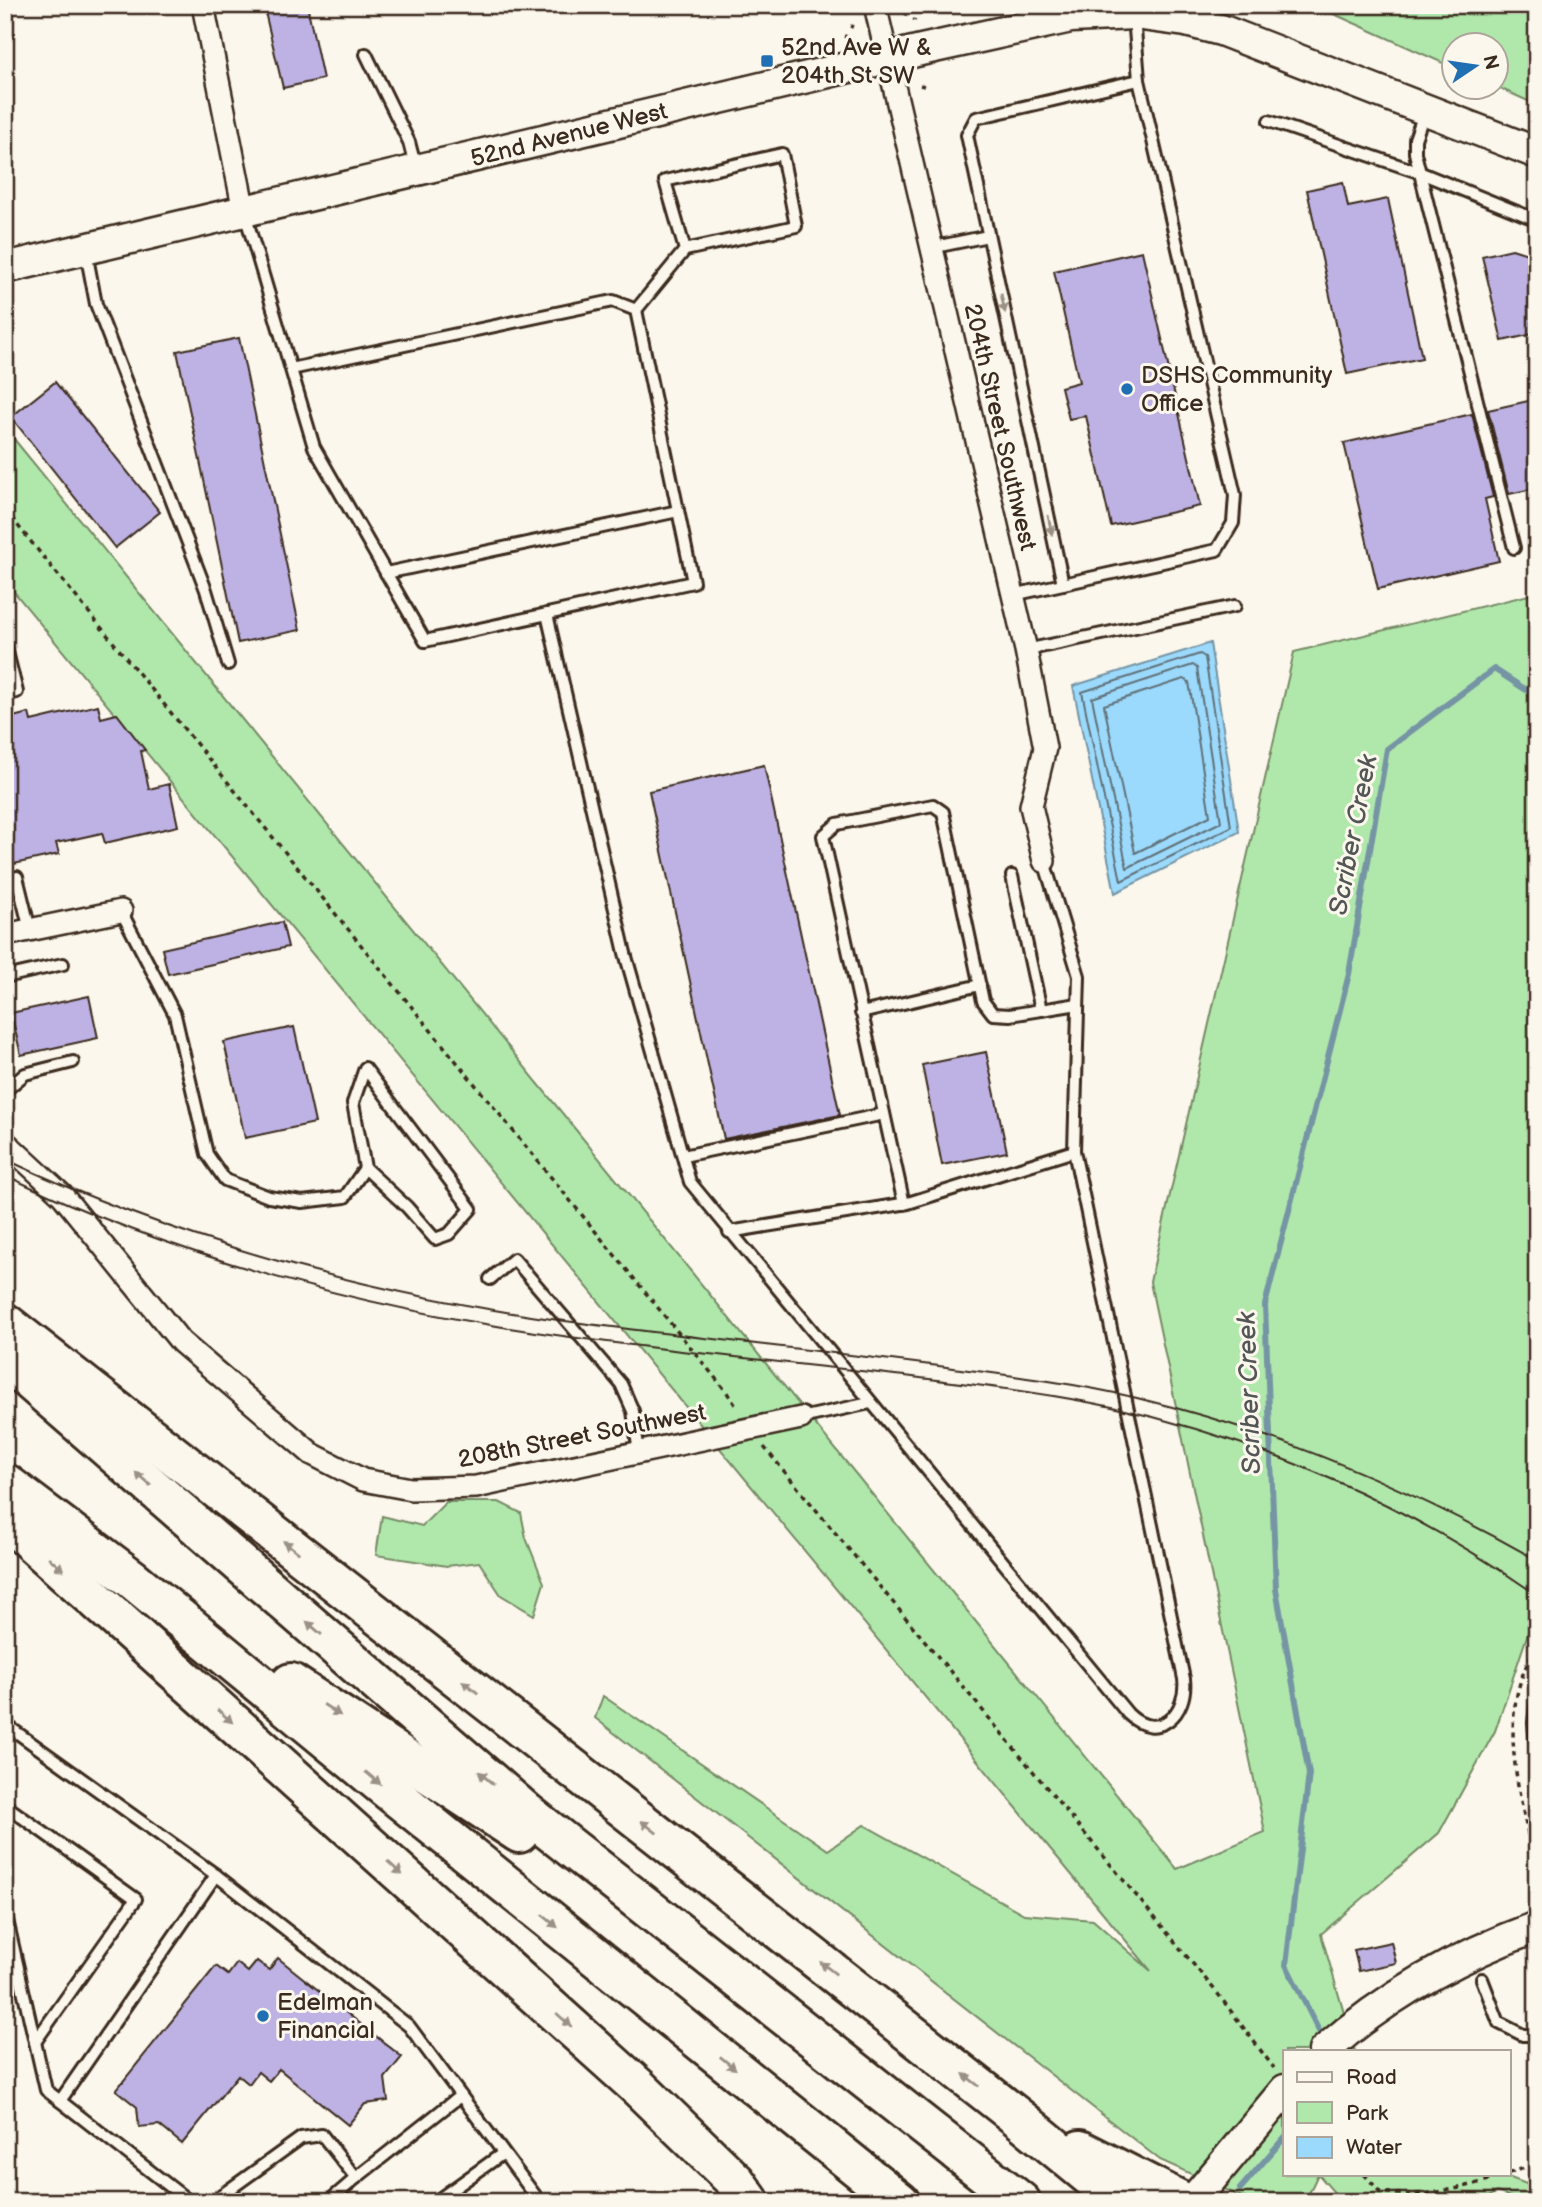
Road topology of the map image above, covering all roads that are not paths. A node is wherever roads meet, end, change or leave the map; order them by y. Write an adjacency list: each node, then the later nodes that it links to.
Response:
1 (203, 5): 12 (street)
2 (875, 5): 5 (street, 204th Street Southwest)
3 (1134, 14): 5 (street, 52nd Avenue West); 6 (lane); 7 (street, 52nd Avenue West)
4 (366, 54): 10 (lane)
5 (886, 58): 10 (street, 52nd Avenue West); 15 (street, 204th Street Southwest)
6 (1139, 80): 14 (lane); 24 (lane)
7 (1425, 111): 9 (street, 52nd Avenue West); 11 (lane)
8 (1269, 121): 11 (lane)
9 (1537, 153)
10 (416, 172): 12 (street, 52nd Avenue West)
11 (1421, 173): 13 (lane); 22 (lane)
12 (244, 211): 16 (street, 52nd Avenue West); 20 (lane)
13 (1537, 220)
14 (988, 236): 15 (lane); 24 (lane, one-way to 24)
15 (930, 248): 25 (street, 204th Street Southwest)
16 (85, 249): 18 (street, 52nd Avenue West); 30 (lane)
17 (685, 250): 17 (lane); 19 (lane)
18 (5, 268)
19 (636, 310): 20 (lane); 21 (lane)
20 (291, 369): 23 (lane)
21 (678, 512): 23 (lane); 27 (lane)
22 (1514, 548)
23 (386, 573): 27 (lane)
24 (1063, 584): 25 (lane)
25 (1013, 595): 29 (street, 204th Street Southwest)
26 (1235, 606): 29 (lane)
27 (547, 614): 49 (lane)
28 (5, 644): 31 (lane)
29 (1026, 650): 32 (street, 204th Street Southwest)
30 (229, 664)
31 (5, 695)
32 (1044, 861): 41 (lane)
33 (1012, 876): 42 (lane)
34 (17, 877): 36 (lane)
35 (121, 911): 36 (street); 50 (lane)
36 (30, 930): 37 (street)
37 (5, 935)
38 (63, 964): 39 (lane)
39 (5, 976)
40 (980, 985): 42 (lane); 43 (lane); 43 (lane)
41 (1078, 1003): 42 (lane); 48 (lane)
42 (1041, 1010)
43 (860, 1013): 46 (lane)
44 (72, 1062): 45 (lane)
45 (5, 1091)
46 (884, 1114): 49 (lane); 51 (lane)
47 (5, 1142): 58 (street, 208th Street Southwest)
48 (1074, 1150): 51 (lane); 56 (lane)
49 (683, 1156): 52 (lane)
50 (365, 1168): 50 (lane)
51 (904, 1203): 52 (lane)
52 (729, 1232): 56 (lane)
53 (490, 1279): 58 (lane)
54 (5, 1323): 76 (highway, one-way to 54)
55 (5, 1359): 79 (highway, one-way to 55)
56 (870, 1403): 57 (lane)
57 (801, 1418): 58 (street, 208th Street Southwest)
58 (639, 1453)
59 (5, 1483): 61 (highway)
60 (5, 1518): 85 (highway, one-way to 85)
61 (131, 1578): 79 (highway, one-way to 79); 86 (highway, one-way to 86)
62 (1537, 1698): 64 (lane)
63 (5, 1724): 66 (lane)
64 (1537, 1753)
65 (5, 1805): 71 (lane)
66 (216, 1875): 74 (lane); 75 (lane)
67 (5, 1911): 71 (lane)
68 (1537, 1927): 72 (street)
69 (1482, 1979): 70 (lane)
70 (1537, 2035)
71 (35, 2042): 75 (lane)
72 (1325, 2050)
73 (1281, 2080): 89 (street)
74 (460, 2096): 77 (lane); 78 (lane)
75 (60, 2101): 80 (lane)
76 (1025, 2123): 87 (highway); 88 (highway)
77 (502, 2154): 83 (lane); 84 (lane)
78 (356, 2178): 81 (lane); 82 (lane)
79 (1001, 2196)
80 (190, 2202)
81 (212, 2202)
82 (328, 2202)
83 (435, 2202)
84 (540, 2202)
85 (750, 2202)
86 (900, 2202)
87 (1121, 2202)
88 (1183, 2202)
89 (1192, 2202)

